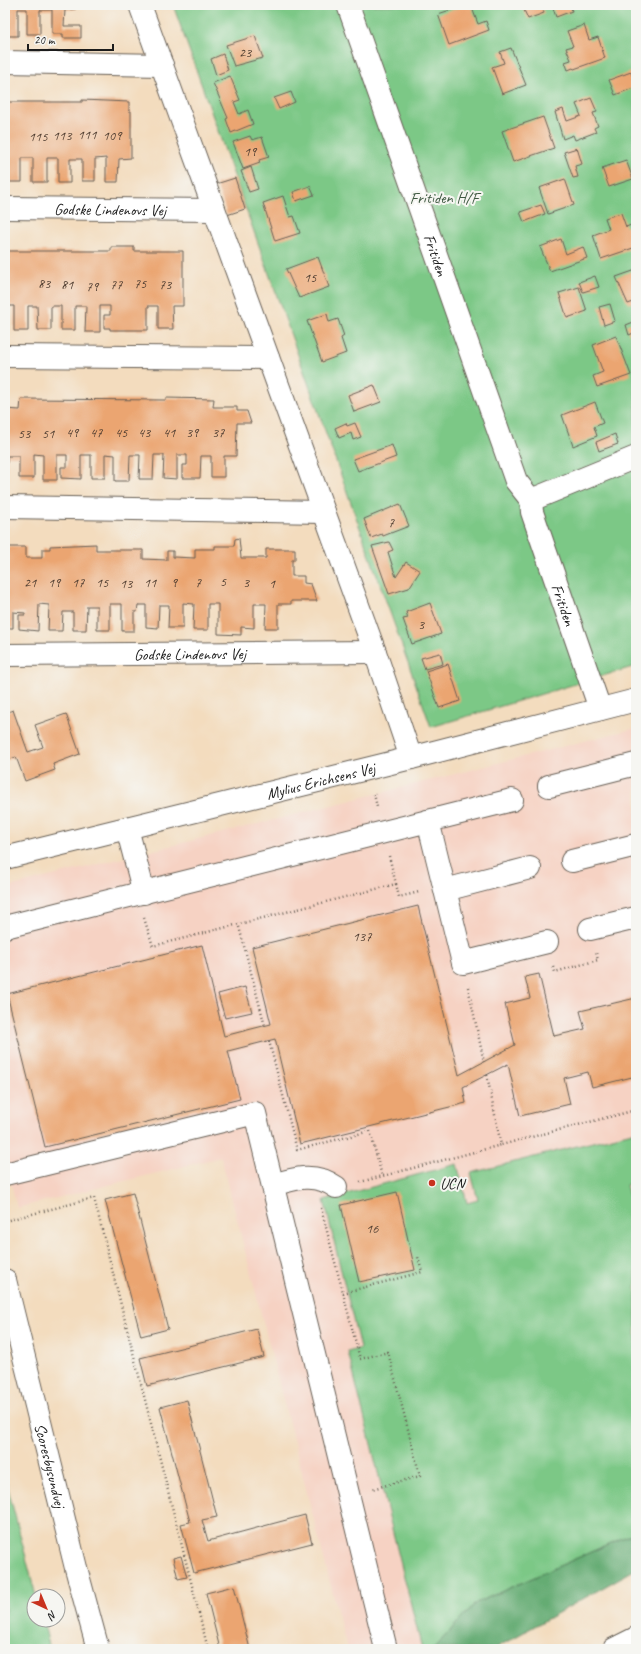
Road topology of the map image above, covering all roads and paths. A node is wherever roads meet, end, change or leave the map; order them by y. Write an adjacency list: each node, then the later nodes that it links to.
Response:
1 (140, 5): 4 (street)
2 (348, 5): 10 (street, Fritiden)
3 (5, 62): 4 (street)
4 (162, 65): 6 (street)
5 (5, 208): 6 (street, Godske Lindenovs Vej)
6 (214, 210): 8 (street)
7 (5, 356): 8 (street)
8 (268, 358): 12 (street)
9 (636, 457): 10 (street)
10 (531, 500): 16 (street, Fritiden)
11 (5, 507): 12 (street)
12 (324, 512): 13 (street)
13 (375, 652): 14 (street, Godske Lindenovs Vej); 17 (street)
14 (5, 655)
15 (636, 700): 16 (street, Mylius Erichsens Vej)
16 (600, 709): 17 (street, Mylius Erichsens Vej)
17 (411, 758): 19 (street, Mylius Erichsens Vej)
18 (636, 764): 20 (street)
19 (368, 769): 23 (street, Mylius Erichsens Vej); 24 (path)
20 (549, 786)
21 (512, 800): 22 (street)
22 (428, 821): 24 (street); 30 (street)
23 (127, 828): 26 (street, Mylius Erichsens Vej); 31 (street)
24 (384, 833): 29 (path); 31 (street)
25 (636, 845): 27 (street)
26 (5, 858)
27 (572, 861)
28 (530, 868): 30 (street)
29 (396, 884): 30 (path); 33 (path)
30 (444, 888): 37 (street)
31 (141, 893): 33 (path); 34 (street)
32 (636, 918): 35 (street)
33 (238, 923): 40 (path)
34 (5, 927)
35 (590, 929)
36 (546, 942): 37 (street)
37 (463, 963): 42 (path)
38 (587, 963): 39 (path)
39 (565, 969)
40 (265, 1026)
41 (269, 1041): 47 (path)
42 (484, 1062)
43 (487, 1075): 45 (path)
44 (636, 1110): 45 (path)
45 (502, 1145): 47 (path)
46 (5, 1174): 49 (street)
47 (382, 1176): 48 (path)
48 (357, 1183)
49 (273, 1185): 50 (street); 56 (street)
50 (336, 1187)
51 (321, 1208): 55 (path)
52 (5, 1221): 59 (path)
53 (418, 1257): 55 (path)
54 (5, 1280): 58 (street, Scoresbysundvej)
55 (343, 1293): 56 (path)
56 (348, 1495): 60 (street)
57 (636, 1638): 61 (street)
58 (98, 1649)
59 (208, 1649)
60 (386, 1649)
61 (614, 1649)

